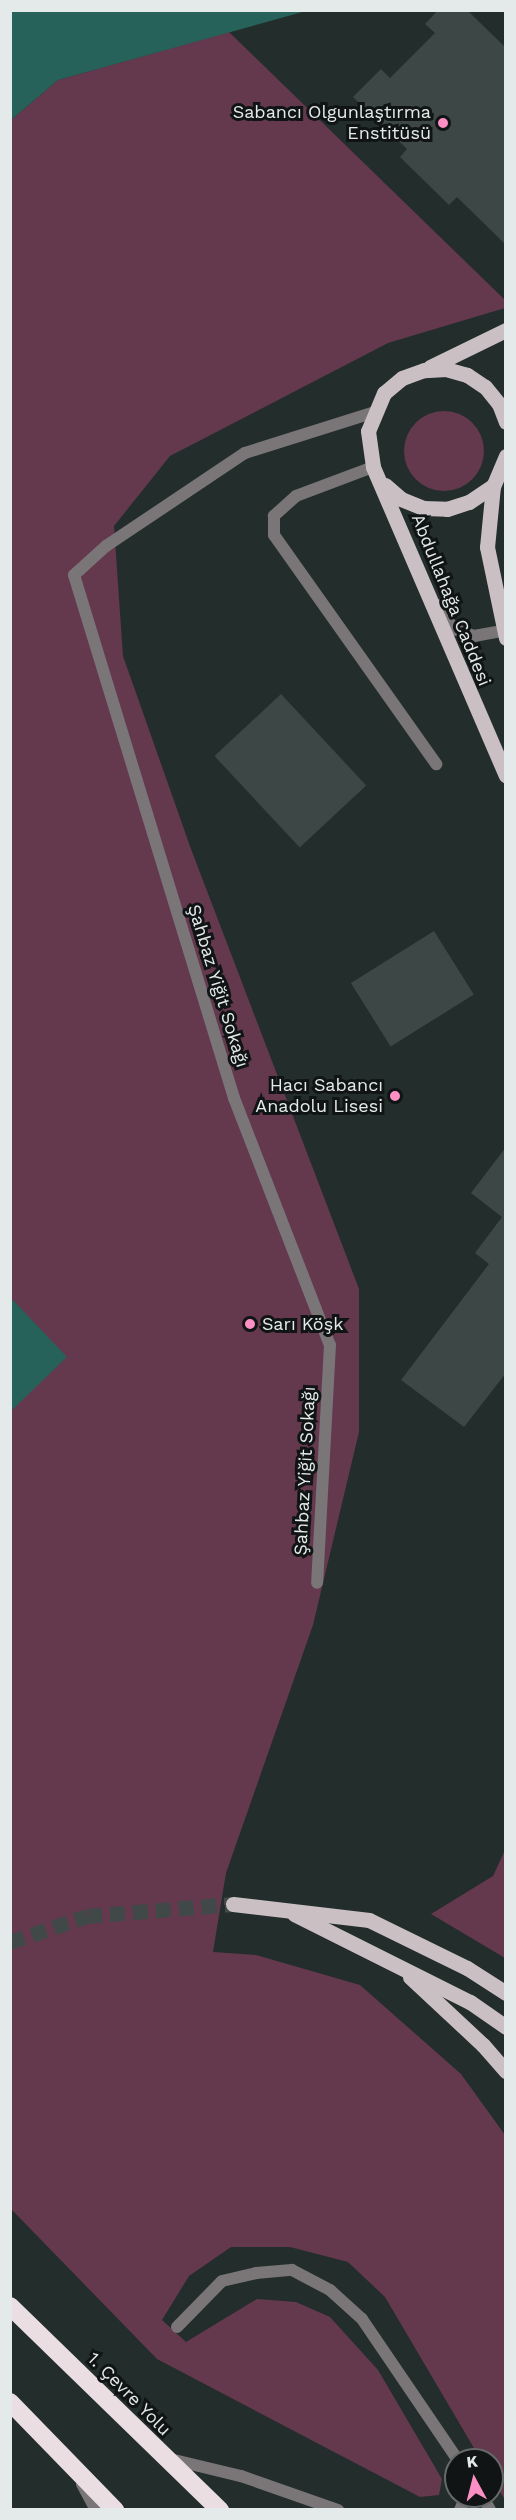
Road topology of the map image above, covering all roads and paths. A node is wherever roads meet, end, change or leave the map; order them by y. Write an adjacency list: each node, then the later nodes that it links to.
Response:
1 (506, 330): 2 (main road)
2 (424, 370): 3 (main road); 4 (main road)
3 (372, 413): 6 (main road); 13 (street, Şahbaz Yiğit Sokağı)
4 (506, 422)
5 (506, 456): 8 (main road, Abdullahağa Caddesi)
6 (373, 467): 7 (main road, Abdullahağa Caddesi); 11 (street)
7 (382, 483): 8 (main road); 9 (main road, Abdullahağa Caddesi)
8 (493, 486): 10 (main road, Abdullahağa Caddesi)
9 (426, 589): 10 (street); 12 (main road, Abdullahağa Caddesi)
10 (504, 635)
11 (436, 764)
12 (506, 776)
13 (317, 1583)
14 (233, 1904): 15 (main road)
15 (281, 1907): 16 (main road); 17 (main road)
16 (394, 1963): 18 (main road); 19 (main road)
17 (506, 1993)
18 (506, 2027)
19 (506, 2071)
20 (10, 2306): 24 (highway, 1. Çevre Yolu)
21 (177, 2327): 23 (street)
22 (10, 2402): 25 (highway)
23 (450, 2448)
24 (163, 2457): 28 (highway, 1. Çevre Yolu); 29 (street)
25 (72, 2464): 26 (street); 27 (highway)
26 (96, 2510)
27 (115, 2510)
28 (220, 2510)
29 (338, 2510)

